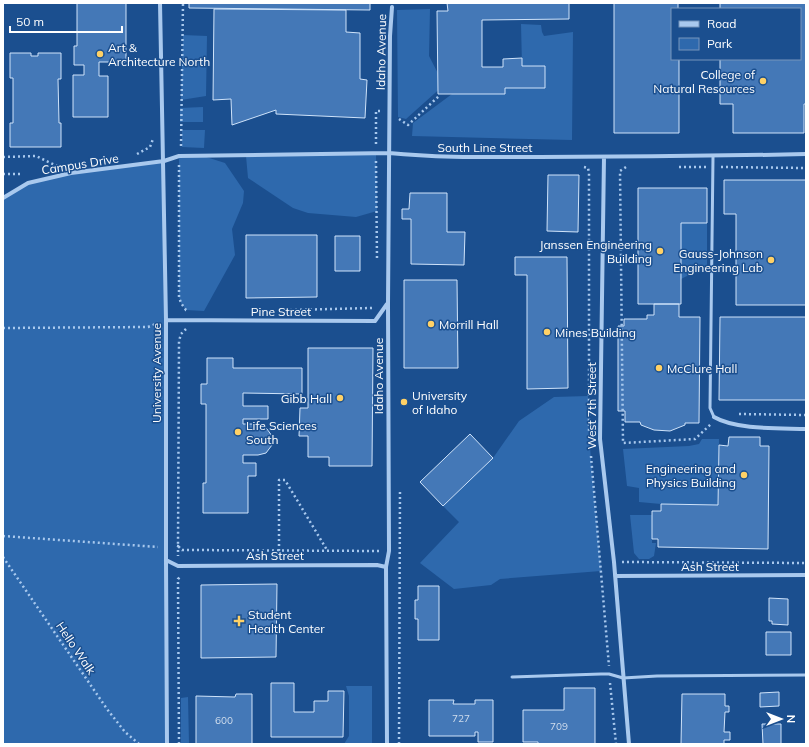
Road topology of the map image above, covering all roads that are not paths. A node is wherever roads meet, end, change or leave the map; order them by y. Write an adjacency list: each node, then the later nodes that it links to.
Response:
1 (160, 3): 7 (street, University Avenue)
2 (392, 8): 3 (street, Idaho Avenue)
3 (389, 153): 5 (street, South Line Street); 7 (street, South Line Street); 9 (street, Idaho Avenue)
4 (806, 154): 6 (street, South Line Street)
5 (604, 157): 6 (street, South Line Street); 16 (street, West 7th Street)
6 (713, 157): 11 (lane)
7 (164, 161): 8 (street, Campus Drive); 10 (street, University Avenue)
8 (3, 198)
9 (388, 304): 10 (street, Pine Street); 14 (street, Idaho Avenue)
10 (166, 320): 13 (street, University Avenue)
11 (714, 417): 12 (street)
12 (806, 429)
13 (166, 560): 14 (street, Ash Street); 20 (street, University Avenue)
14 (386, 567): 21 (street, Idaho Avenue)
15 (806, 575): 16 (street, Ash Street)
16 (615, 576): 19 (street, West 7th Street)
17 (806, 675): 19 (lane)
18 (512, 677): 19 (lane)
19 (623, 678): 22 (street, West 7th Street)
20 (167, 744)
21 (388, 744)
22 (629, 744)

